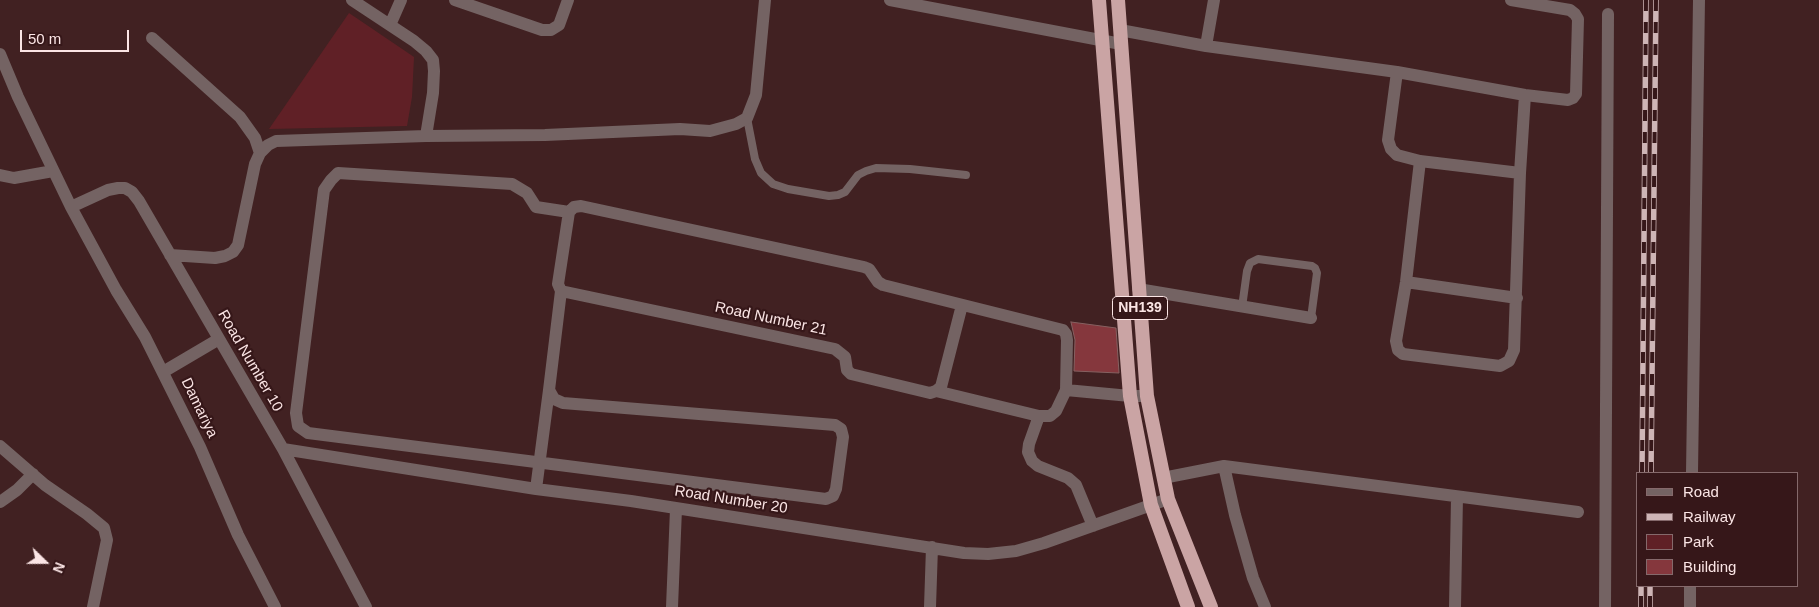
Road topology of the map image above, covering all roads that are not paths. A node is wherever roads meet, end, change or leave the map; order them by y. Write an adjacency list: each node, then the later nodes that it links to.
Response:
1 (352, 0): 13 (street)
2 (402, 0): 13 (street)
3 (455, 0): 4 (street)
4 (568, 0)
5 (765, 0): 21 (street)
6 (890, 0): 16 (street)
7 (1099, 0): 16 (highway, NH139)
8 (1118, 0): 14 (highway, NH139)
9 (1214, 0): 17 (street)
10 (1511, 0): 20 (street)
11 (1699, 0): 51 (street)
12 (1608, 14): 73 (street)
13 (390, 25): 22 (street)
14 (1120, 37): 16 (street); 17 (street); 34 (highway, NH139)
15 (152, 38): 23 (street)
16 (1102, 40): 44 (highway, NH139)
17 (1206, 46): 19 (street)
18 (0, 54): 25 (street, Damariya)
19 (1397, 72): 20 (street); 24 (street)
20 (1525, 95): 26 (street)
21 (747, 118): 22 (street); 28 (lane)
22 (426, 136): 23 (street)
23 (260, 153): 31 (street)
24 (1420, 161): 26 (street); 32 (street)
25 (53, 171): 27 (street); 29 (street, Damariya)
26 (1520, 173): 35 (street)
27 (0, 175)
28 (966, 176)
29 (71, 207): 31 (street, Road Number 10); 40 (street, Damariya)
30 (569, 212): 33 (street); 36 (street); 49 (street)
31 (170, 255): 39 (street, Road Number 10)
32 (1406, 282): 35 (street); 35 (street)
33 (560, 287): 41 (street); 43 (street, Road Number 21)
34 (1138, 289): 37 (street); 45 (highway, NH139)
35 (1517, 298)
36 (962, 305): 42 (street); 43 (street)
37 (1242, 307): 38 (street); 38 (lane)
38 (1311, 318)
39 (219, 339): 40 (street); 48 (street, Road Number 10)
40 (163, 372): 65 (street, Damariya)
41 (549, 390): 49 (street); 49 (street)
42 (1066, 390): 44 (street); 46 (street)
43 (936, 391): 46 (street)
44 (1130, 396): 45 (street); 58 (highway, NH139)
45 (1146, 396): 53 (highway, NH139)
46 (1039, 416): 61 (street)
47 (0, 446): 52 (street)
48 (283, 450): 54 (street, Road Number 20); 66 (street, Road Number 10)
49 (539, 463): 54 (street)
50 (1224, 466): 53 (street); 55 (street); 71 (street)
51 (1692, 472)
52 (33, 474): 57 (street); 64 (street)
53 (1163, 478): 56 (highway, NH139)
54 (536, 489): 59 (street, Road Number 20)
55 (1457, 497): 60 (street); 72 (street)
56 (1168, 498): 58 (street, Road Number 20); 70 (highway, NH139)
57 (0, 502)
58 (1151, 505): 61 (street, Road Number 20); 69 (highway, NH139)
59 (676, 509): 62 (street, Road Number 20); 67 (street)
60 (1578, 512)
61 (1093, 526): 62 (street, Road Number 20)
62 (932, 547): 68 (street)
63 (1690, 587): 74 (street)
64 (92, 607)
65 (276, 607)
66 (366, 607)
67 (672, 607)
68 (930, 607)
69 (1188, 607)
70 (1211, 607)
71 (1264, 607)
72 (1455, 607)
73 (1605, 607)
74 (1690, 607)

